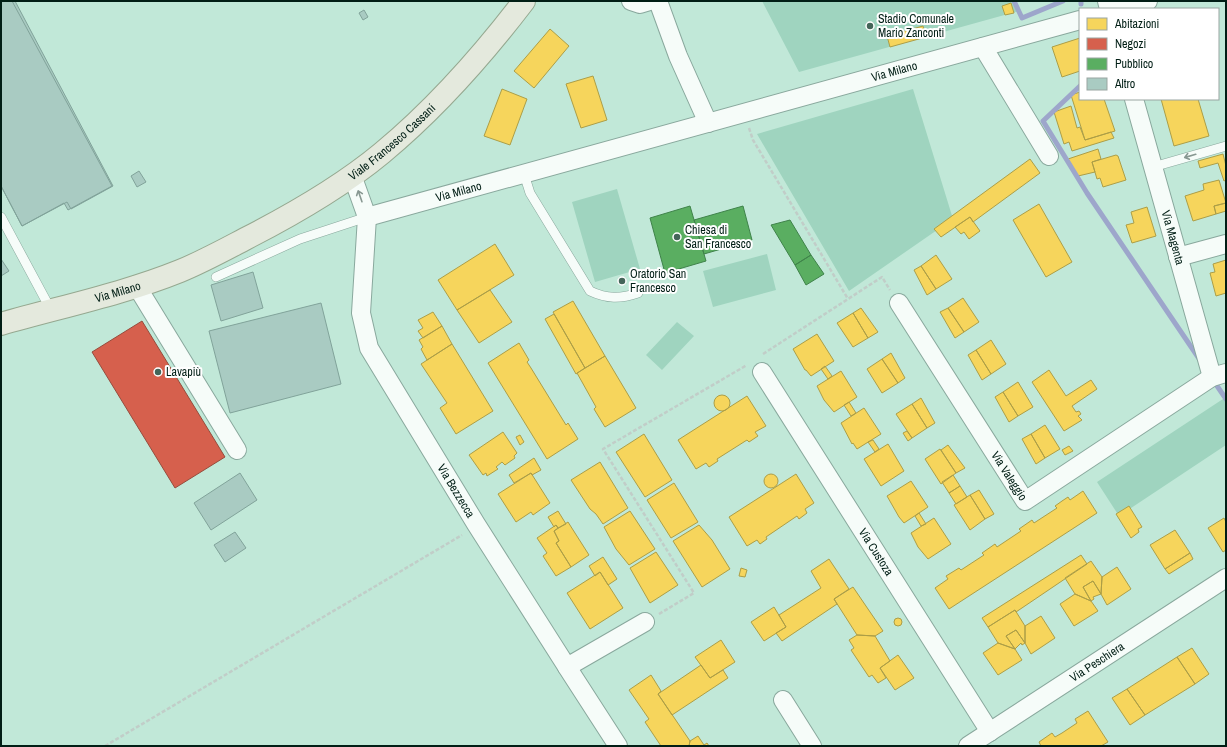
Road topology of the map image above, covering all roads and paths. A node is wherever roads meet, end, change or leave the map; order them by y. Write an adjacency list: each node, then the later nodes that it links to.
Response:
1 (524, 1): 16 (main road, Viale Francesco Cassani)
2 (631, 1): 3 (street)
3 (650, 1)
4 (658, 1): 11 (street)
5 (1148, 1): 6 (street)
6 (1123, 8)
7 (1079, 20): 8 (street, Via Milano)
8 (983, 47): 10 (street, Via Milano); 13 (street)
9 (1134, 100): 14 (street, Via Magenta)
10 (745, 113): 11 (street, Via Milano); 25 (path)
11 (708, 123): 15 (street, Via Milano)
12 (1226, 146): 14 (lane, one-way to 14)
13 (1049, 156)
14 (1153, 166): 21 (street, Via Magenta)
15 (524, 174): 18 (street, Via Milano); 24 (lane)
16 (352, 175): 18 (street, one-way to 16); 20 (main road, Viale Francesco Cassani)
17 (1, 217): 27 (lane)
18 (367, 217): 22 (lane, Via Milano); 32 (street, Via Bezzecca)
19 (1226, 244): 21 (street)
20 (229, 247): 23 (main road, Via Milano)
21 (1178, 257): 30 (street, Via Magenta)
22 (216, 277)
23 (136, 285): 27 (main road, Via Milano); 31 (street)
24 (638, 293)
25 (848, 298): 26 (path); 29 (path)
26 (899, 302): 30 (street, Via Valeggio)
27 (51, 310): 28 (main road, Via Milano)
28 (1, 324)
29 (757, 364): 34 (path); 37 (street, Via Custoza)
30 (1219, 375)
31 (237, 450)
32 (476, 524): 35 (street, Via Bezzecca); 38 (path)
33 (1226, 578): 37 (street, Via Peschiera)
34 (645, 622): 35 (street)
35 (567, 667): 39 (street, Via Bezzecca)
36 (783, 700): 40 (street)
37 (990, 732): 41 (street, Via Peschiera)
38 (105, 746)
39 (618, 746)
40 (812, 746)
41 (968, 746)

